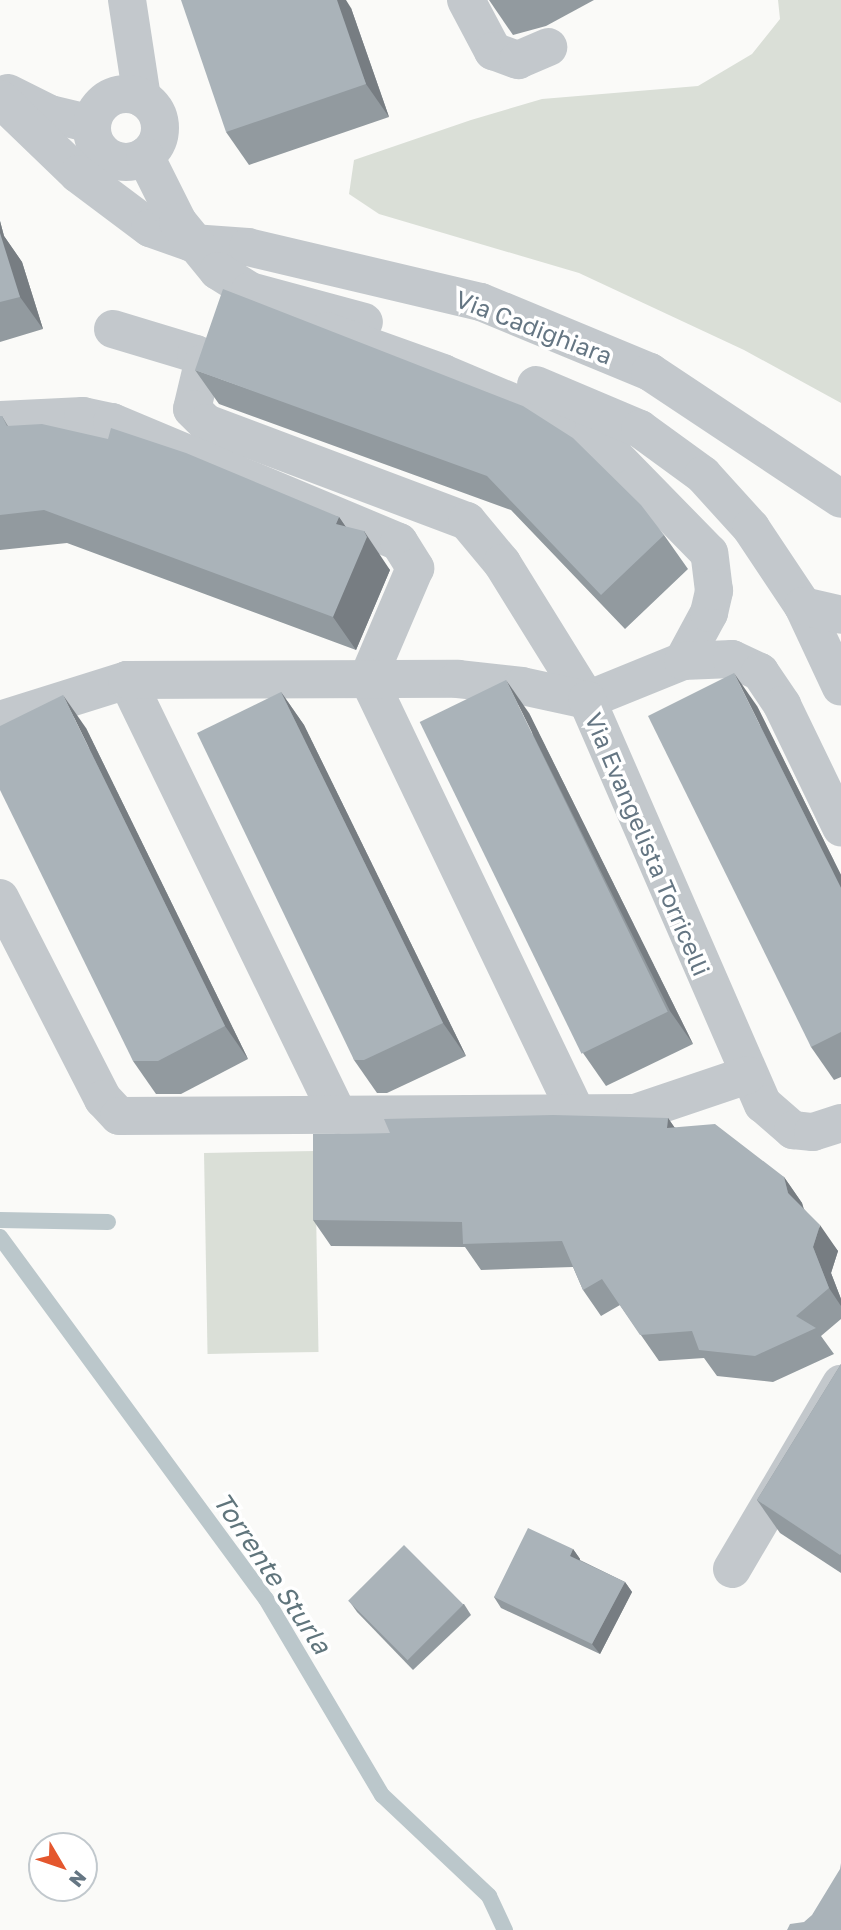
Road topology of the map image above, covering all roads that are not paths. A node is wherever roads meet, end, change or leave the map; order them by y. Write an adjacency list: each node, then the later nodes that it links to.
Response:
1 (127, 0): 5 (street)
2 (466, 0): 3 (street)
3 (548, 47)
4 (0, 89): 7 (street)
5 (142, 98): 7 (street); 8 (street)
6 (0, 99): 9 (street)
7 (92, 124): 8 (street)
8 (145, 156): 9 (street)
9 (192, 243): 13 (street, Via Cadighiara); 14 (street)
10 (298, 321): 16 (street)
11 (113, 329): 20 (street)
12 (0, 421): 17 (street)
13 (841, 499)
14 (803, 606): 15 (street); 19 (street)
15 (841, 615)
16 (683, 661): 20 (street); 22 (street)
17 (368, 678): 18 (street, Via Evangelista Torricelli); 20 (street, Via Evangelista Torricelli); 25 (street)
18 (127, 680): 21 (street, Via Evangelista Torricelli); 26 (street)
19 (841, 687)
20 (587, 700): 24 (street, Via Evangelista Torricelli)
21 (0, 720)
22 (841, 827)
23 (0, 898): 26 (street)
24 (747, 1075): 25 (street); 27 (street, Via Evangelista Torricelli)
25 (577, 1114): 26 (street)
26 (338, 1115)
27 (841, 1123)
28 (841, 1384): 29 (street)
29 (732, 1569)

